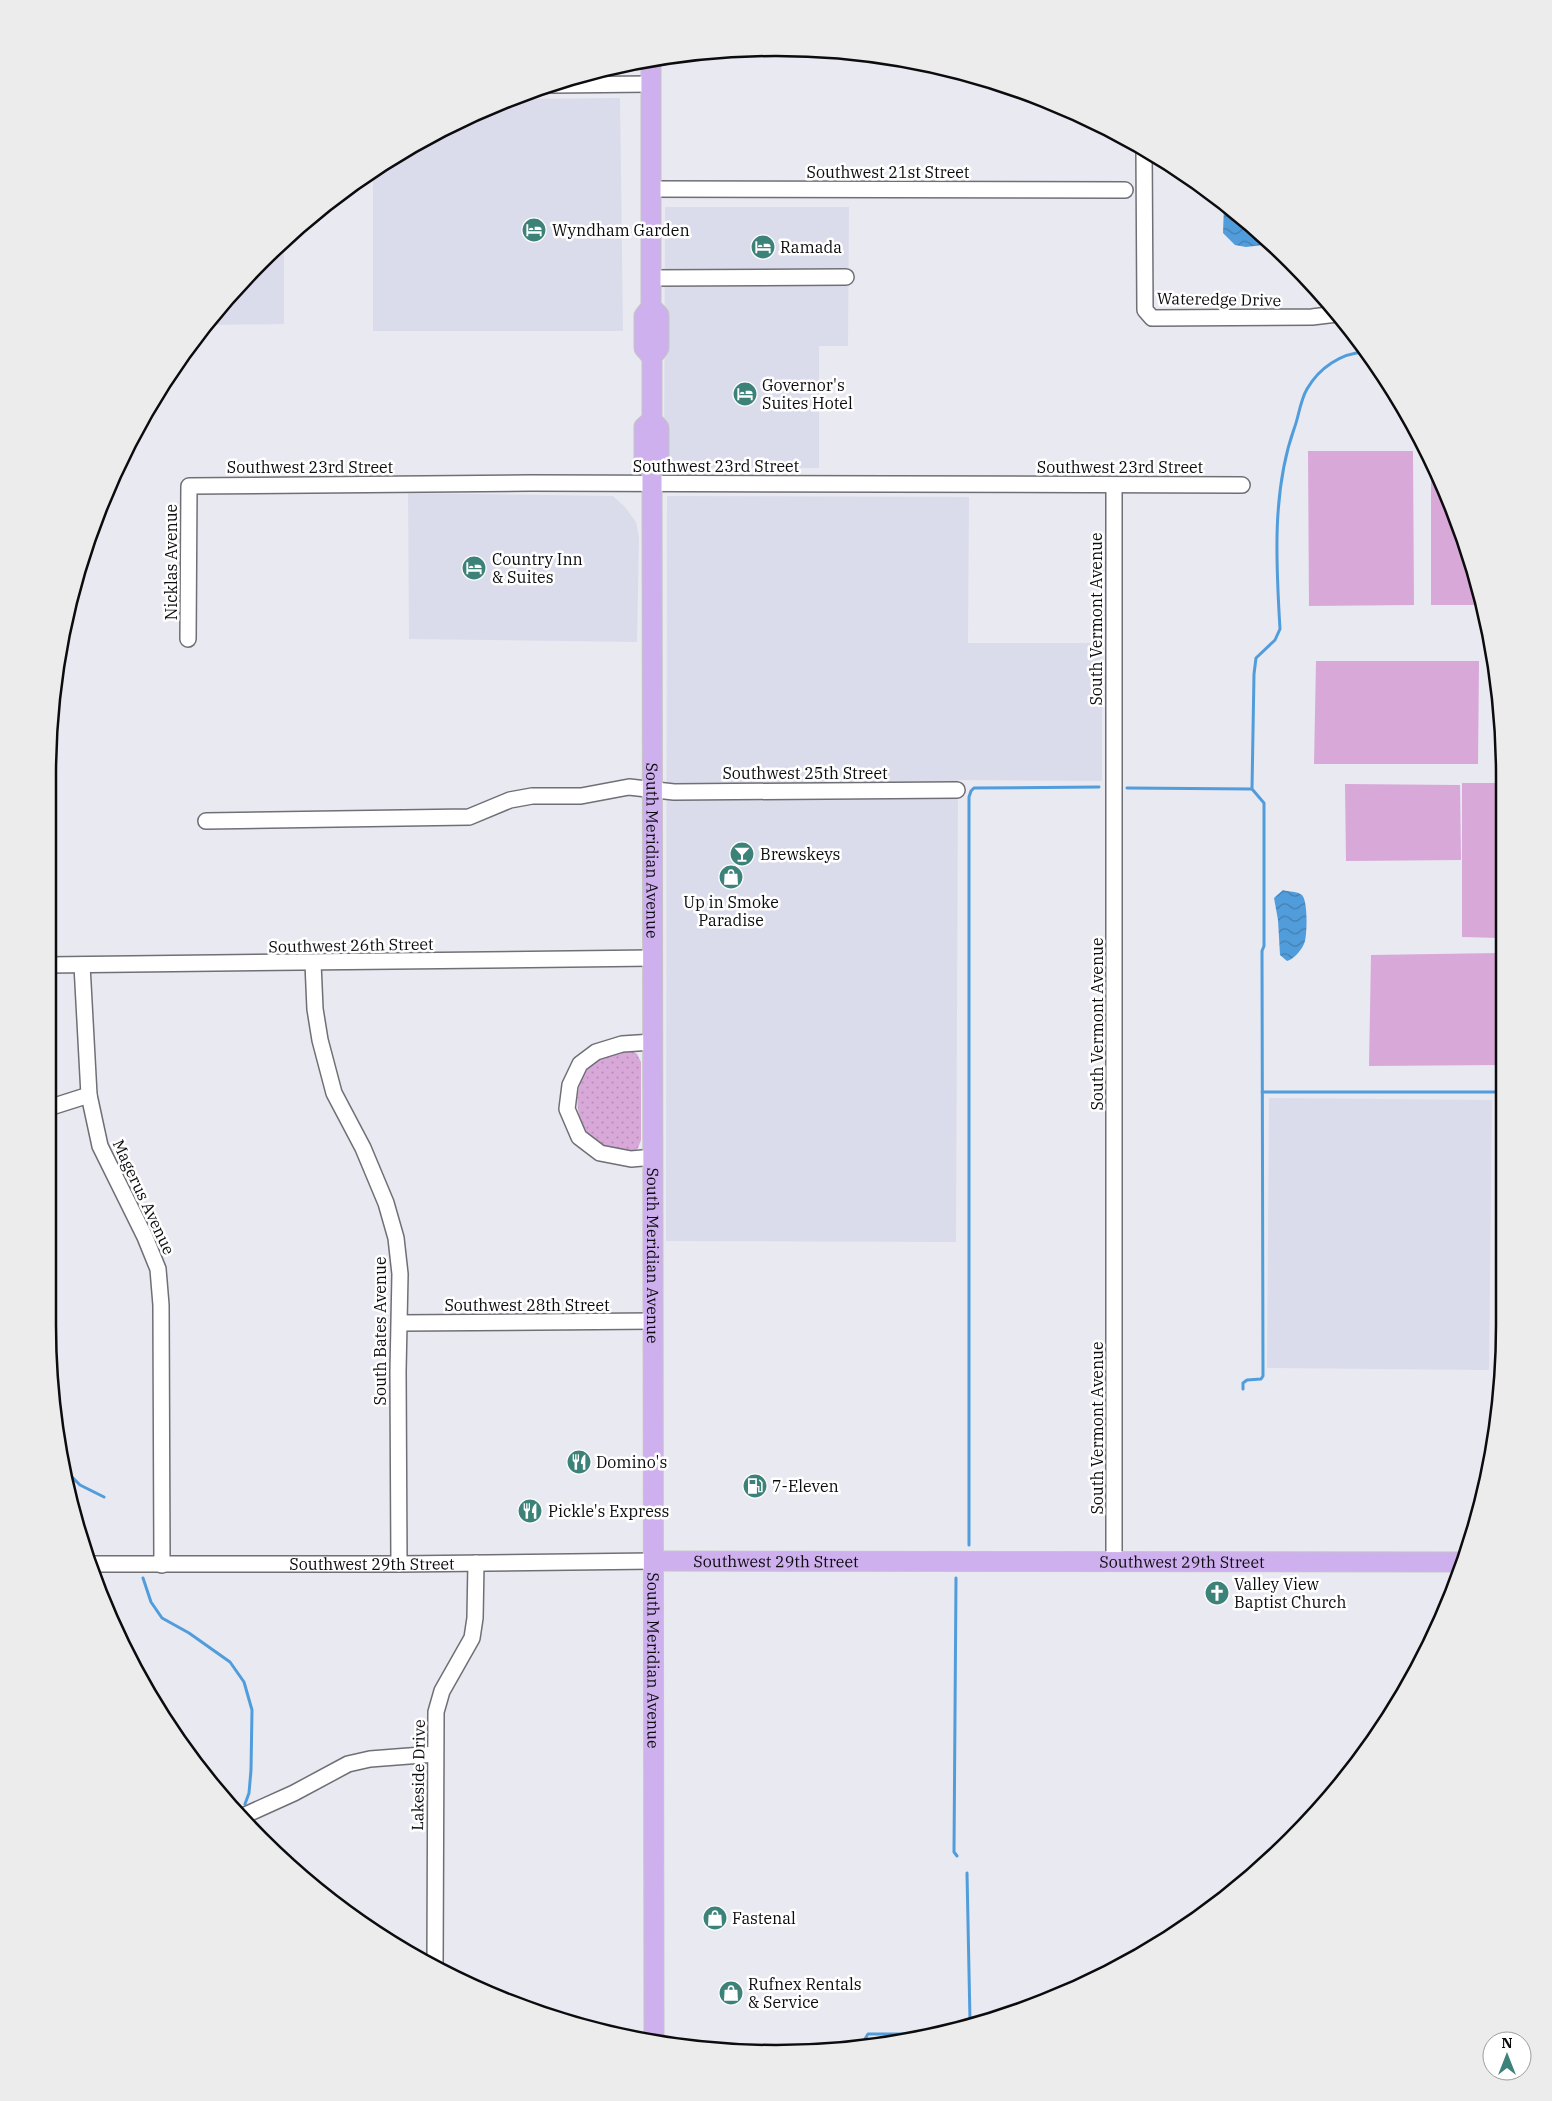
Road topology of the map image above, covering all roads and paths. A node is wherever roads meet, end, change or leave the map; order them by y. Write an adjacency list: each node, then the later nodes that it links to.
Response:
1 (651, 67): 2 (main road, South Meridian Avenue)
2 (650, 84): 3 (street); 5 (main road, South Meridian Avenue)
3 (577, 85)
4 (1144, 158): 9 (street, Wateredge Drive)
5 (651, 189): 6 (street, Southwest 21st Street); 8 (main road, South Meridian Avenue)
6 (1125, 190)
7 (846, 277): 8 (street)
8 (651, 278): 10 (main road, South Meridian Avenue)
9 (1328, 315)
10 (652, 477): 12 (street, Southwest 23rd Street); 13 (street, Southwest 23rd Street); 15 (main road, South Meridian Avenue)
11 (1242, 485): 13 (street, Southwest 23rd Street)
12 (189, 486): 14 (street, Nicklas Avenue)
13 (1114, 486): 29 (street, South Vermont Avenue)
14 (188, 639)
15 (652, 790): 16 (street, Southwest 25th Street); 17 (street, Southwest 25th Street); 18 (main road, South Meridian Avenue)
16 (957, 790)
17 (206, 821)
18 (653, 958): 19 (street, Southwest 26th Street); 22 (main road, South Meridian Avenue)
19 (313, 963): 21 (street, Southwest 26th Street); 27 (street, South Bates Avenue)
20 (56, 965): 21 (street, Southwest 26th Street)
21 (82, 965): 23 (street, Magerus Avenue)
22 (654, 1042): 25 (main road, South Meridian Avenue); 25 (street)
23 (89, 1094): 24 (street); 34 (street, Magerus Avenue)
24 (56, 1105)
25 (654, 1157): 26 (main road, South Meridian Avenue)
26 (654, 1321): 27 (street, Southwest 28th Street); 28 (main road, South Meridian Avenue)
27 (400, 1323): 33 (street, South Bates Avenue)
28 (654, 1561): 29 (main road, Southwest 29th Street); 31 (street, Southwest 29th Street); 38 (main road, South Meridian Avenue)
29 (1114, 1562): 30 (main road, Southwest 29th Street)
30 (1456, 1562)
31 (476, 1563): 33 (street, Southwest 29th Street); 35 (street, Lakeside Drive)
32 (97, 1564): 34 (street, Southwest 29th Street)
33 (399, 1564): 34 (street, Southwest 29th Street)
34 (162, 1565)
35 (435, 1754): 36 (street); 37 (street, Lakeside Drive)
36 (248, 1814)
37 (435, 1958)
38 (654, 2034)

